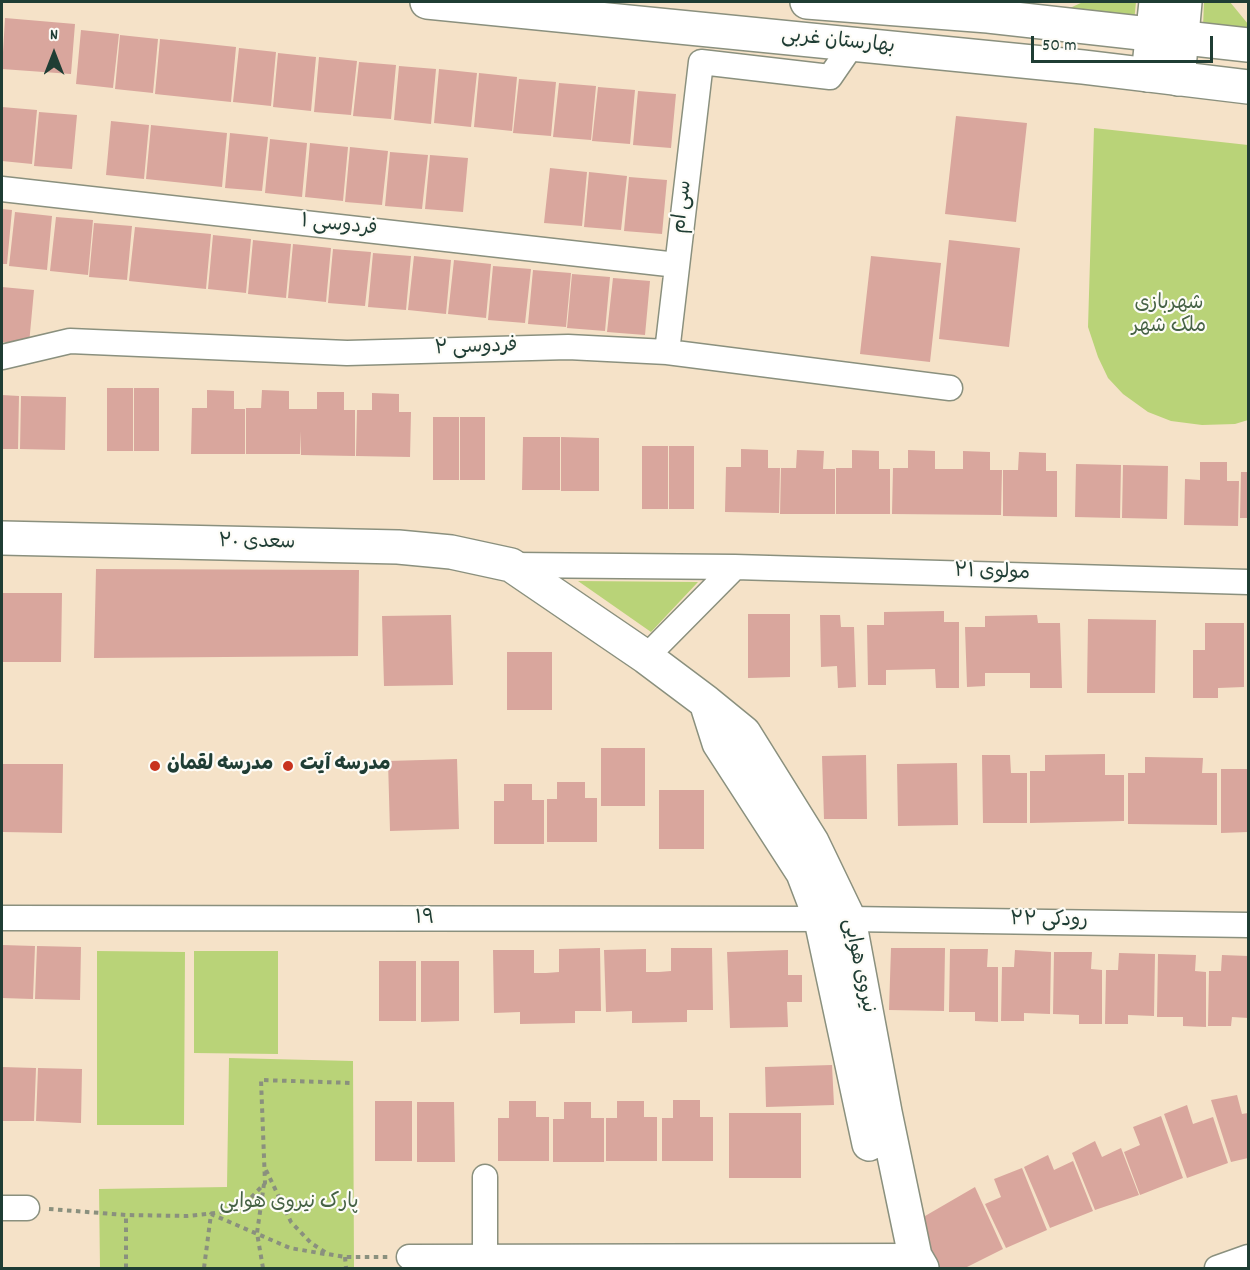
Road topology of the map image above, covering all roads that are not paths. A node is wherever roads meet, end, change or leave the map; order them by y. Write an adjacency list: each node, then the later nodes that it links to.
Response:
1 (427, 2): 8 (main road, بهارستان غربی)
2 (821, 2): 6 (main road, بهارستان غربی)
3 (1044, 2): 6 (main road)
4 (1156, 2): 7 (main road)
5 (1185, 2): 7 (main road)
6 (988, 16): 7 (main road, بهارستان غربی)
7 (1167, 37): 9 (main road, بهارستان غربی); 10 (main road)
8 (852, 45): 10 (main road, بهارستان غربی); 13 (street, سی ام)
9 (1248, 45)
10 (1163, 77): 11 (main road, بهارستان غربی)
11 (1248, 87)
12 (2, 189): 13 (street, فردوسی ۱)
13 (677, 265): 14 (street, سی ام)
14 (667, 352): 15 (street, فردوسی ۲); 16 (street, فردوسی ۲)
15 (2, 357)
16 (950, 388)
17 (2, 538): 18 (main road, سعدی ۲۰)
18 (511, 565): 19 (street, مولوی ۲۱); 21 (main road, نیروی هوایی)
19 (735, 567): 20 (street, مولوی ۲۱); 21 (street)
20 (1248, 582)
21 (646, 657): 23 (main road, نیروی هوایی)
22 (2, 918): 23 (street, ۱۹)
23 (835, 919): 24 (street, رودکی ۲۲); 31 (main road, نیروی هوایی)
24 (1248, 925)
25 (485, 1177): 28 (street)
26 (2, 1208): 27 (street)
27 (27, 1208)
28 (485, 1255): 29 (street); 31 (street)
29 (409, 1257)
30 (1248, 1257): 32 (street)
31 (908, 1263)
32 (1217, 1269)

